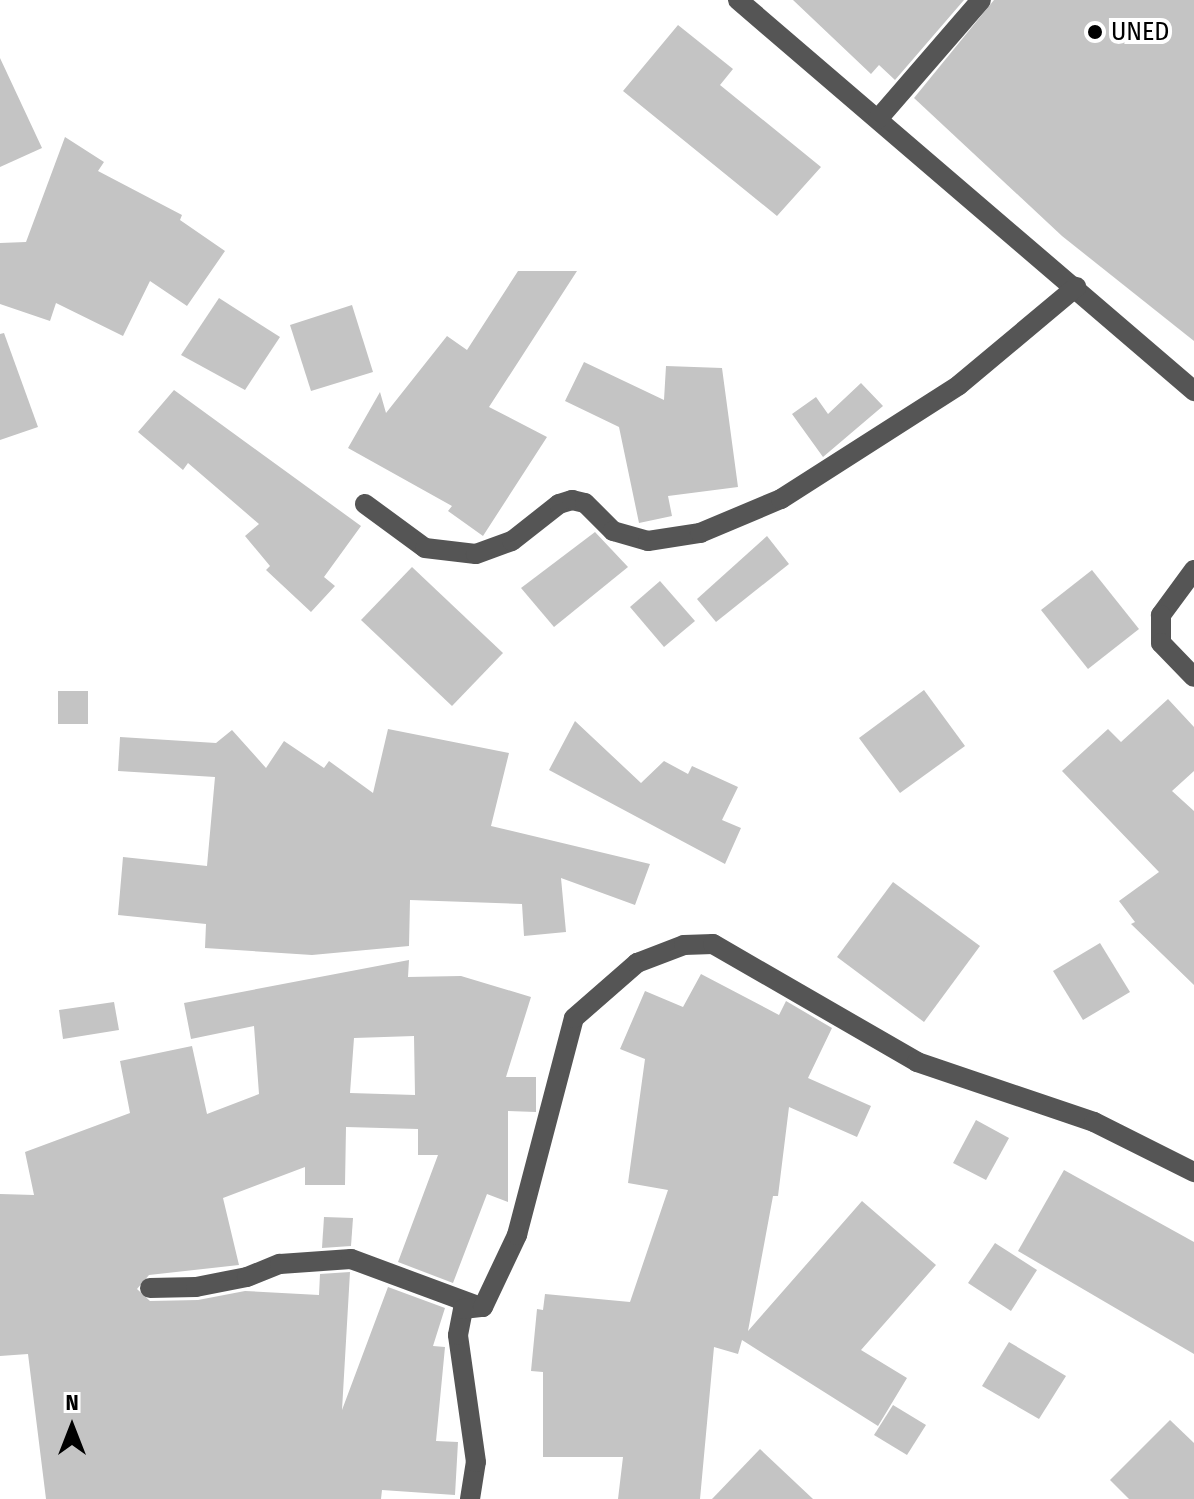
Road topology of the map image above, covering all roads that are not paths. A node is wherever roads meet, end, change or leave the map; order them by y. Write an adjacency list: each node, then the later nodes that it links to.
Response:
1 (738, 0): 3 (street)
2 (981, 0): 3 (street)
3 (878, 119): 4 (street)
4 (1076, 287): 5 (street); 6 (street)
5 (1194, 391)
6 (365, 504)
7 (1194, 570): 8 (street)
8 (1194, 677)
9 (1194, 1172): 11 (street)
10 (150, 1288): 11 (street)
11 (483, 1307): 12 (street)
12 (470, 1499)

